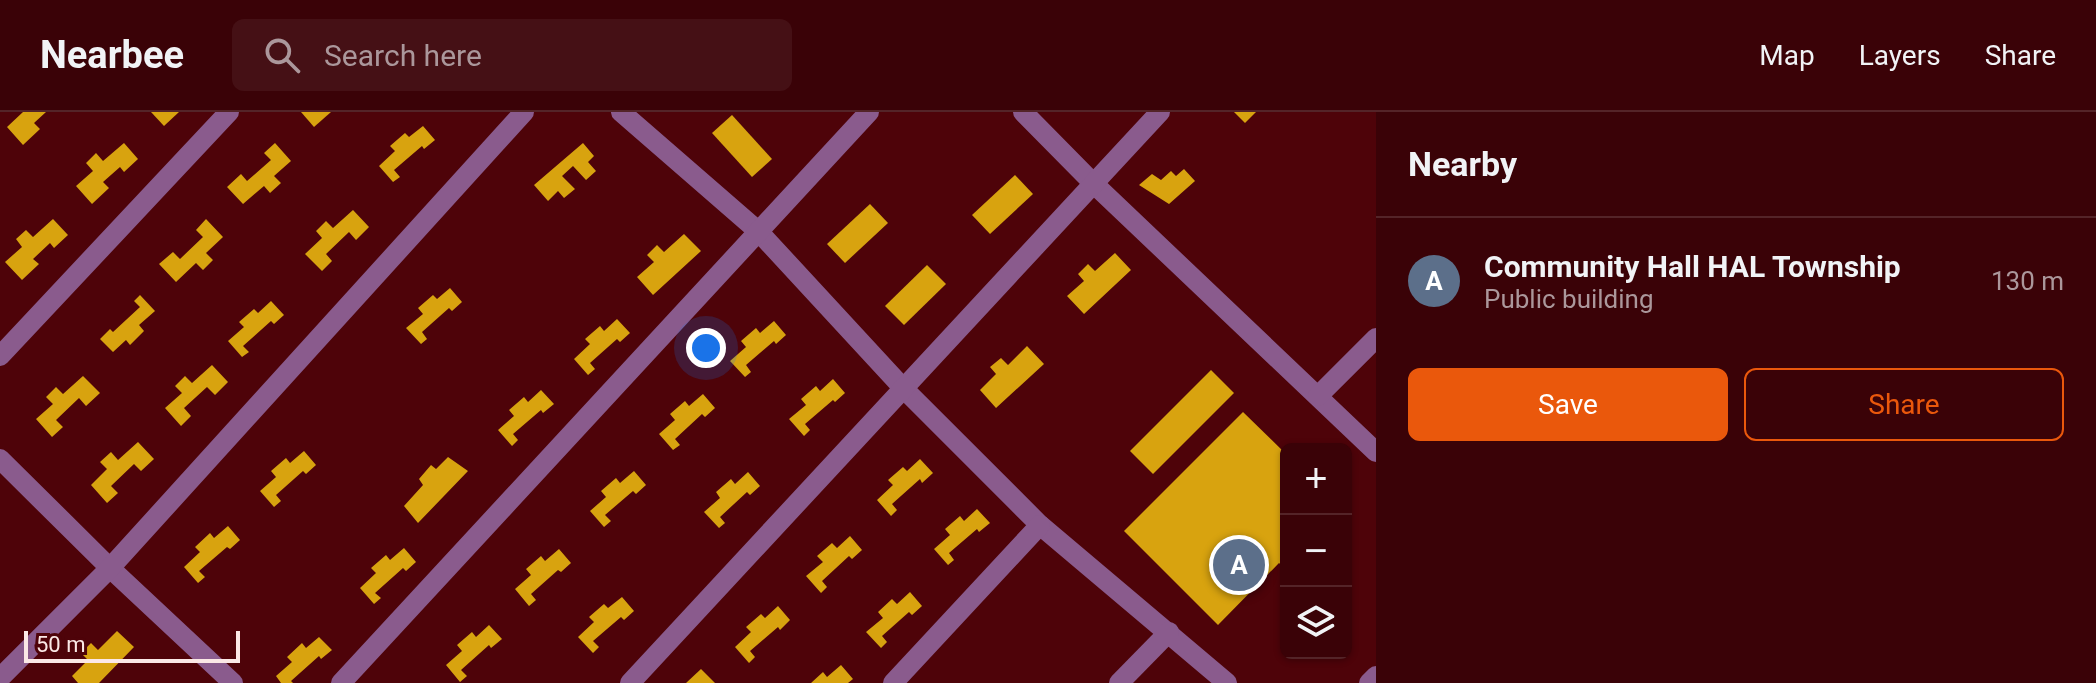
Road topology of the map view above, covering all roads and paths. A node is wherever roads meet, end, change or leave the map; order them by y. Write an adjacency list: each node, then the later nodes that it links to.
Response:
1 (229, 112): 10 (lane)
2 (524, 112): 16 (lane)
3 (621, 112): 8 (lane)
4 (869, 112): 8 (lane)
5 (1023, 112): 7 (lane)
6 (1160, 112): 7 (lane)
7 (1093, 183): 11 (lane); 12 (lane)
8 (759, 232): 11 (lane); 21 (lane)
9 (1376, 338): 12 (lane)
10 (0, 356)
11 (904, 389): 15 (lane); 22 (lane)
12 (1318, 396): 13 (lane)
13 (1376, 452)
14 (0, 459): 16 (lane)
15 (1040, 525): 17 (lane); 23 (lane)
16 (110, 568): 19 (lane); 20 (lane)
17 (1169, 632): 24 (lane); 25 (lane)
18 (1376, 676): 26 (lane)
19 (0, 678)
20 (233, 683)
21 (341, 683)
22 (630, 683)
23 (893, 683)
24 (1119, 683)
25 (1227, 683)
26 (1369, 683)

